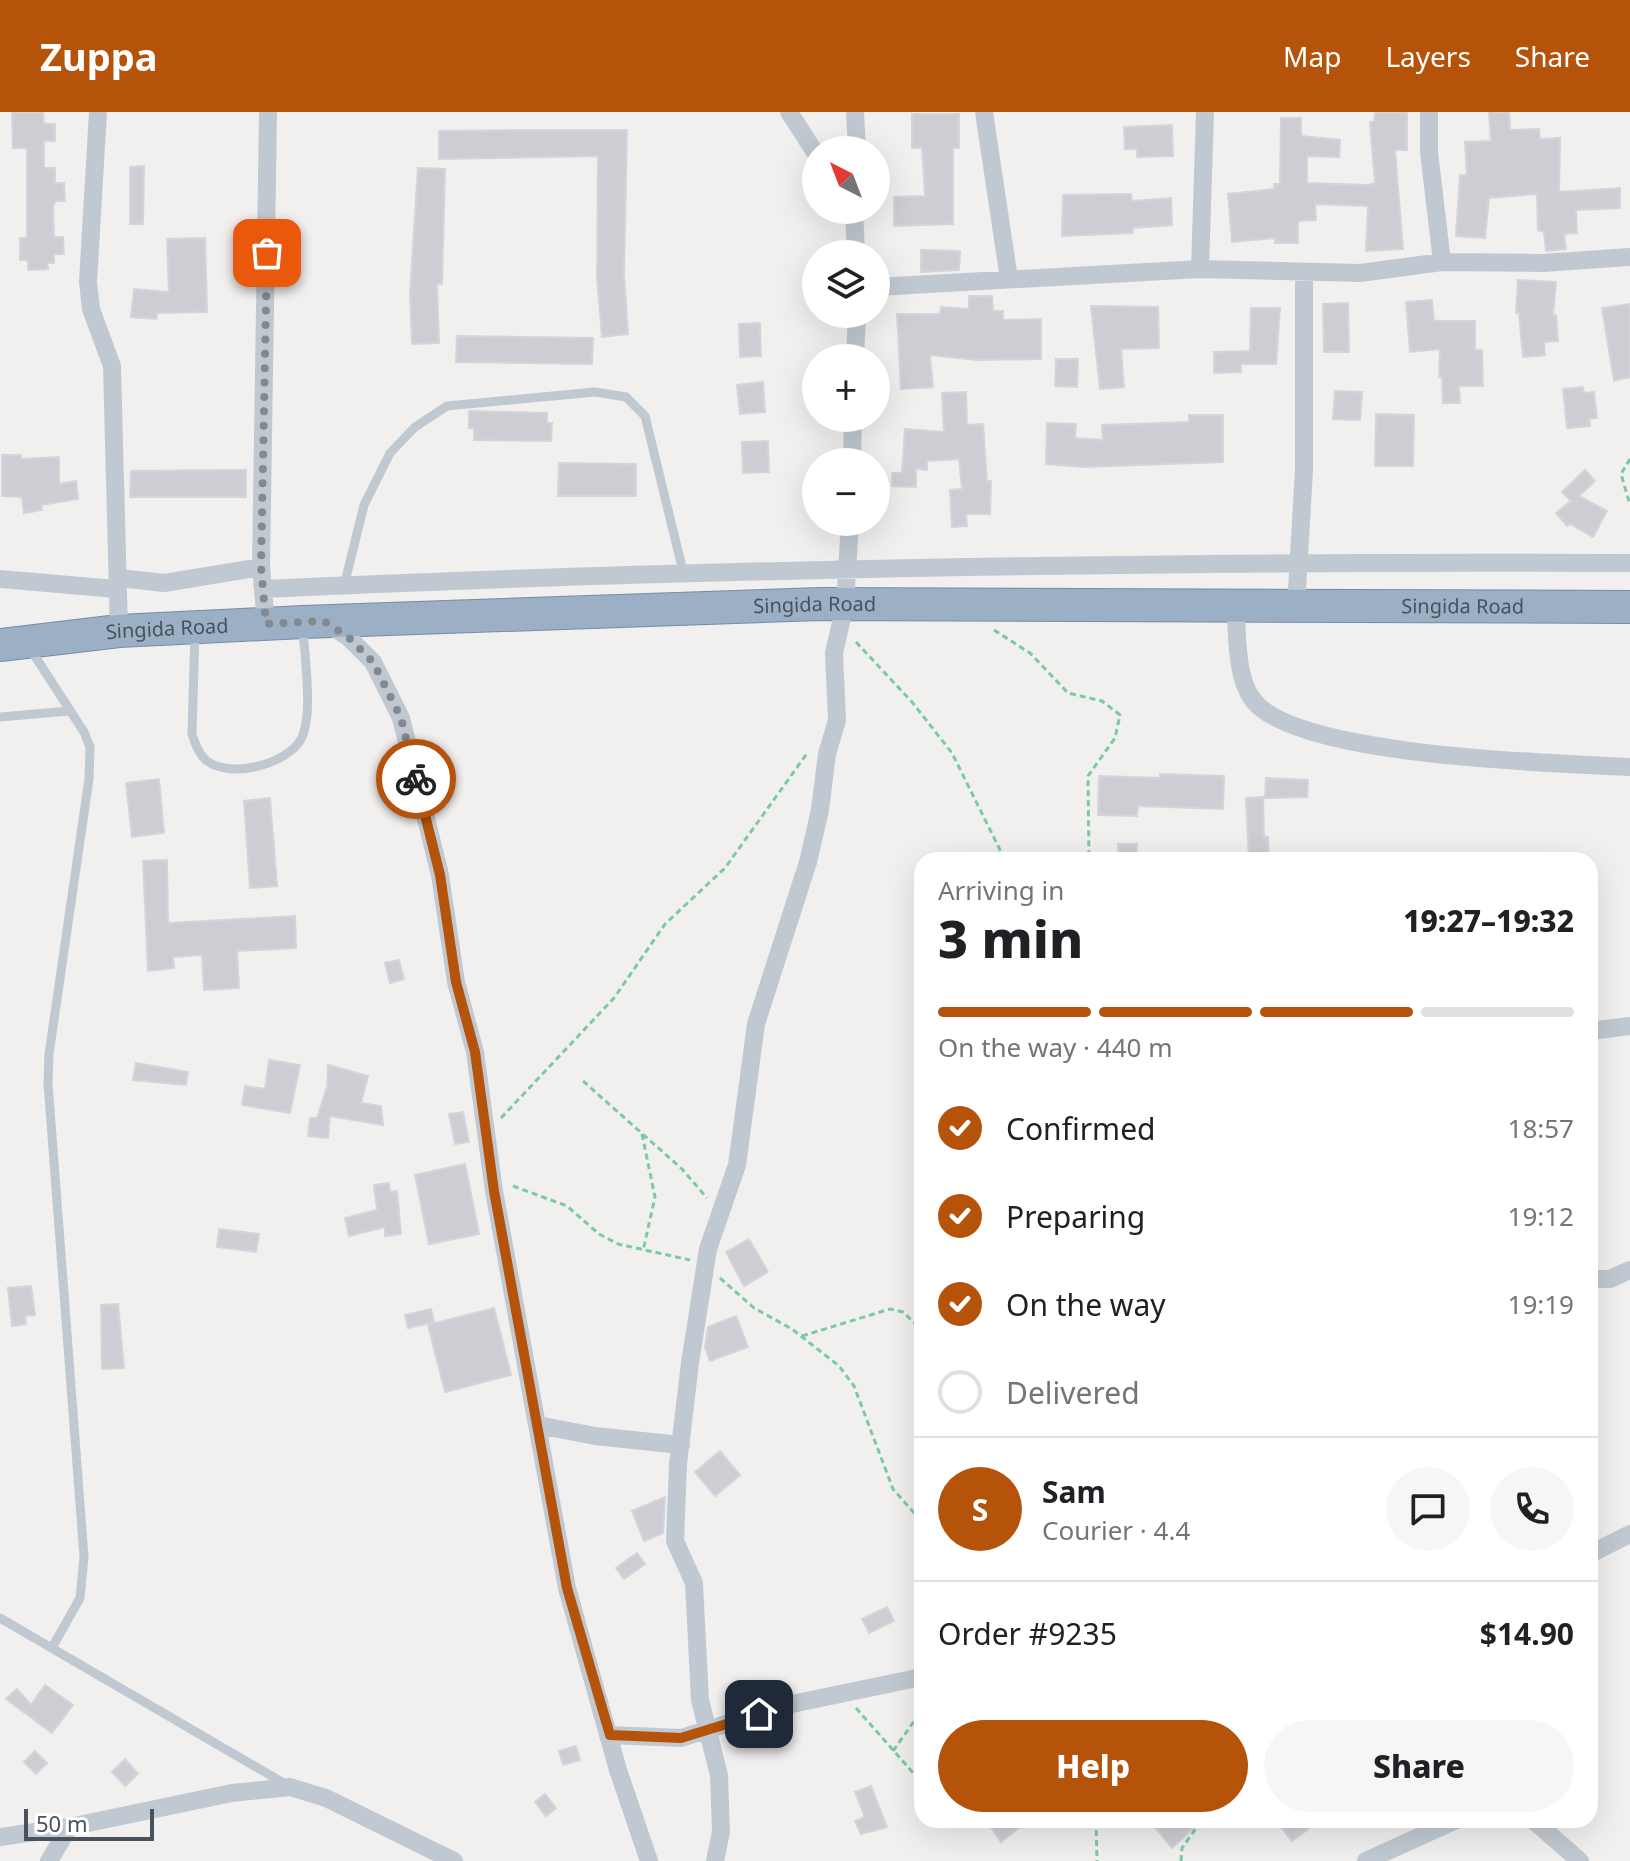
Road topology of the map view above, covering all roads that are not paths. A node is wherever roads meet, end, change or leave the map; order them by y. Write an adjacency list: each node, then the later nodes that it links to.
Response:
1 (98, 112): 23 (street)
2 (268, 112): 19 (street)
3 (789, 112): 8 (street)
4 (855, 112): 9 (street)
5 (984, 112): 14 (street)
6 (1205, 112): 12 (street)
7 (1429, 112): 11 (street)
8 (804, 136)
9 (856, 136)
10 (1630, 257): 11 (street)
11 (1442, 262): 13 (street)
12 (1200, 269): 13 (street); 14 (street)
13 (1304, 274): 17 (street)
14 (1009, 279): 15 (street)
15 (890, 286)
16 (849, 536): 20 (street)
17 (1299, 563): 18 (street); 20 (street); 27 (street)
18 (1630, 563)
19 (261, 567): 23 (street); 25 (street)
20 (848, 569): 21 (street); 29 (street)
21 (683, 571): 24 (street); 24 (lane)
22 (0, 579): 23 (street)
23 (118, 584): 33 (street)
24 (344, 586): 25 (street)
25 (263, 589): 31 (street)
26 (1235, 605): 27 (highway, Singida Road); 29 (highway, Singida Road); 37 (street)
27 (1296, 607): 28 (highway, Singida Road)
28 (1630, 607)
29 (842, 614): 30 (highway, Singida Road); 43 (street)
30 (313, 622): 31 (highway, Singida Road); 32 (lane); 42 (street)
31 (266, 624): 32 (highway, Singida Road)
32 (195, 627): 33 (highway, Singida Road)
33 (119, 631): 34 (highway, Singida Road)
34 (13, 644): 35 (lane)
35 (69, 711): 36 (lane); 47 (lane)
36 (0, 717)
37 (1630, 767)
38 (1630, 1026): 39 (street)
39 (1598, 1030)
40 (1630, 1270): 41 (street)
41 (1598, 1279)
42 (538, 1425): 43 (street); 50 (street)
43 (681, 1445): 49 (street)
44 (1630, 1534): 45 (street)
45 (1598, 1550)
46 (0, 1618): 47 (lane)
47 (53, 1646): 51 (lane)
48 (914, 1679): 49 (street)
49 (705, 1731): 50 (street); 59 (street)
50 (610, 1735): 58 (street)
51 (290, 1787): 52 (street); 57 (street)
52 (69, 1827): 55 (street); 56 (street)
53 (1438, 1828): 60 (street)
54 (1542, 1828): 61 (street)
55 (0, 1837)
56 (49, 1861)
57 (454, 1861)
58 (649, 1861)
59 (715, 1861)
60 (1366, 1861)
61 (1580, 1861)

